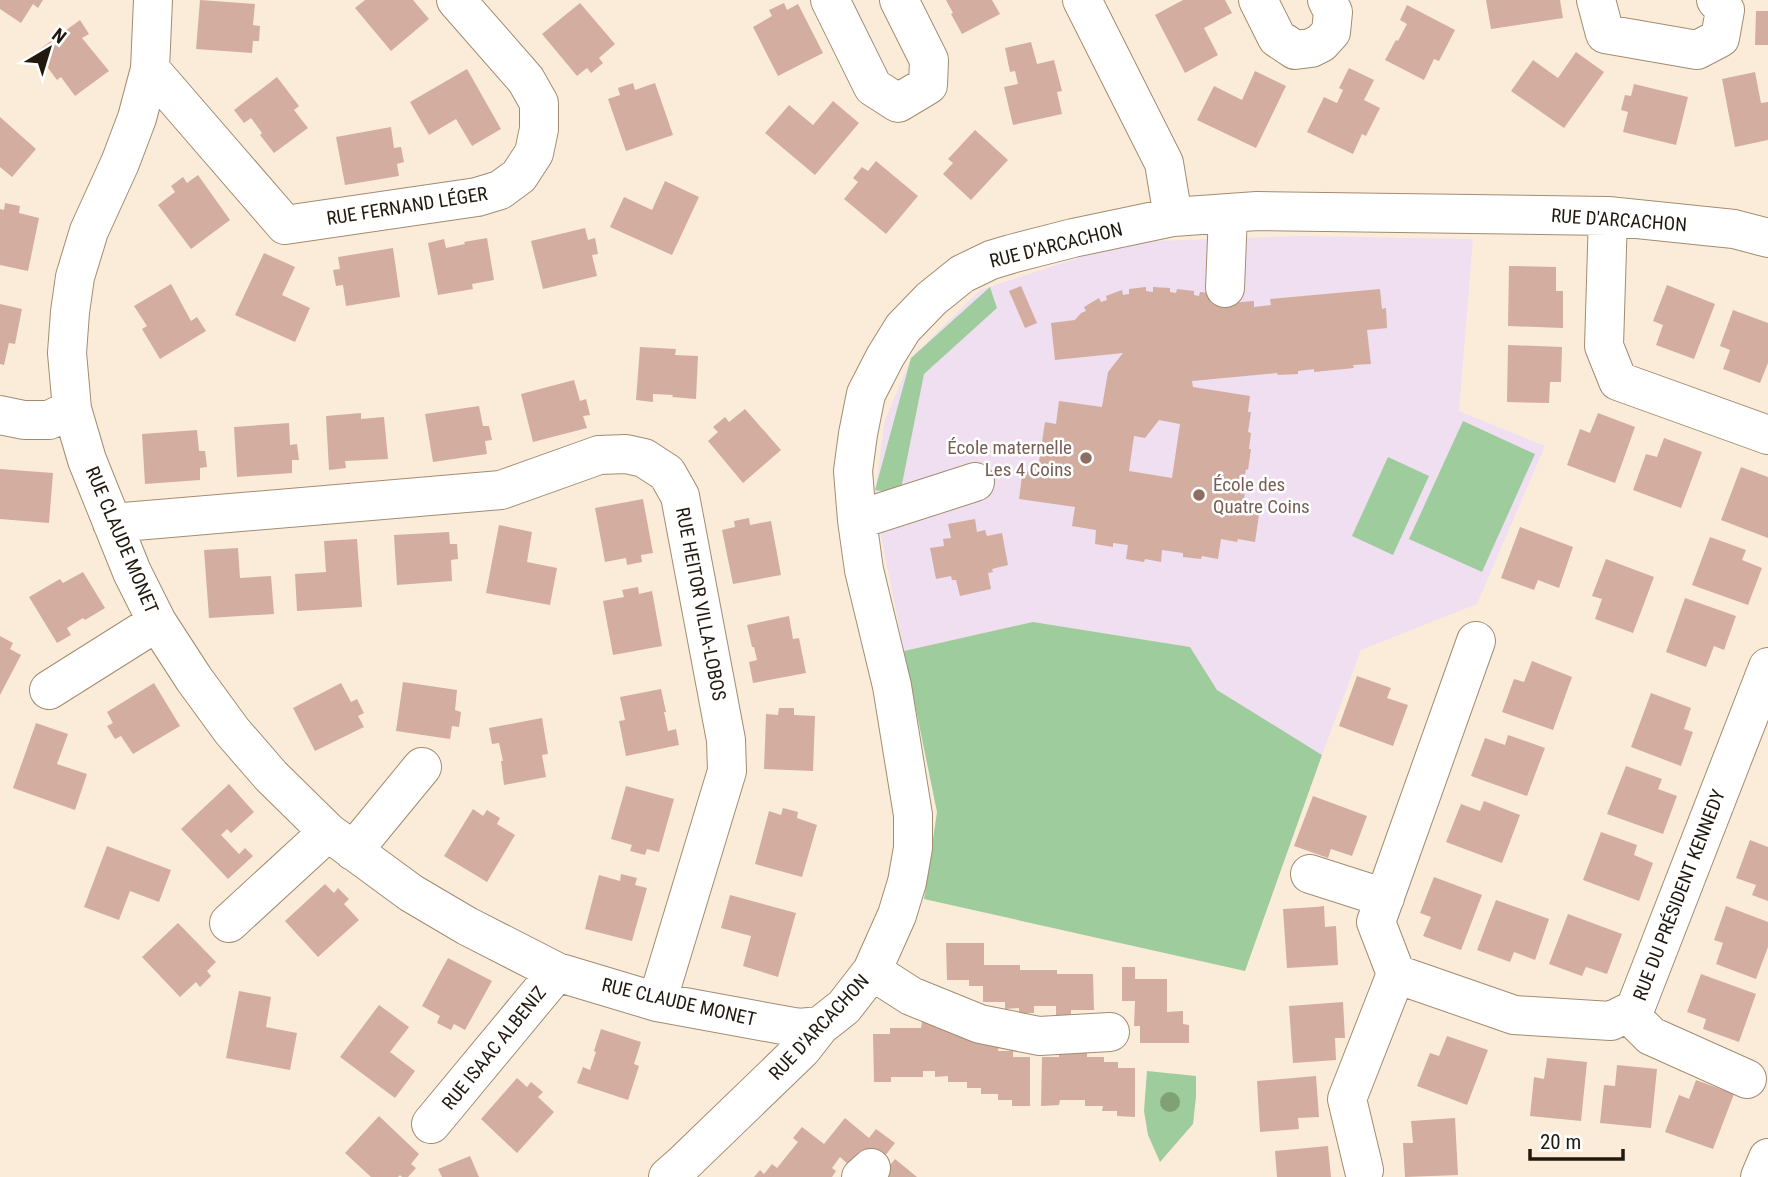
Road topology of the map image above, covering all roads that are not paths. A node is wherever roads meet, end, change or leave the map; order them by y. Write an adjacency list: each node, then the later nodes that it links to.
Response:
1 (456, 0): 10 (street, RUE FERNAND LÉGER)
2 (830, 0): 3 (street)
3 (899, 0)
4 (1082, 0): 13 (street)
5 (1258, 0): 6 (street)
6 (1327, 0)
7 (1596, 0): 8 (street)
8 (1716, 0)
9 (151, 1): 10 (street, RUE CLAUDE MONET)
10 (150, 69): 16 (street, RUE CLAUDE MONET)
11 (1228, 214): 12 (street, RUE D'ARCACHON); 13 (street, RUE D'ARCACHON); 15 (street)
12 (1608, 216): 14 (street, RUE D'ARCACHON); 18 (street)
13 (1173, 217): 20 (street, RUE D'ARCACHON)
14 (1768, 238)
15 (1225, 288)
16 (72, 409): 17 (street); 21 (street, RUE CLAUDE MONET)
17 (0, 415)
18 (1768, 435)
19 (975, 482): 20 (street)
20 (857, 520): 31 (street, RUE D'ARCACHON)
21 (112, 523): 22 (street, RUE CLAUDE MONET); 34 (street, RUE HEITOR VILLA-LOBOS)
22 (157, 622): 25 (street); 27 (street, RUE CLAUDE MONET)
23 (1476, 642): 29 (street)
24 (1768, 667): 35 (street, RUE DU PRÉSIDENT KENNEDY)
25 (49, 690)
26 (422, 767): 27 (street)
27 (340, 842): 30 (street); 32 (street, RUE CLAUDE MONET)
28 (1310, 874): 29 (street)
29 (1385, 898): 33 (street)
30 (229, 923)
31 (872, 971): 36 (street, RUE D'ARCACHON); 37 (street)
32 (557, 972): 34 (street, RUE CLAUDE MONET); 39 (street, RUE ISAAC ALBENIZ)
33 (1396, 974): 35 (street, RUE DU PRÉSIDENT KENNEDY); 41 (street)
34 (657, 1002): 36 (street, RUE CLAUDE MONET)
35 (1628, 1013): 38 (street)
36 (820, 1026): 42 (street, RUE D'ARCACHON)
37 (1110, 1032)
38 (1747, 1079)
39 (431, 1124)
40 (1768, 1158): 43 (street)
41 (1364, 1170)
42 (684, 1172)
43 (1760, 1177)

